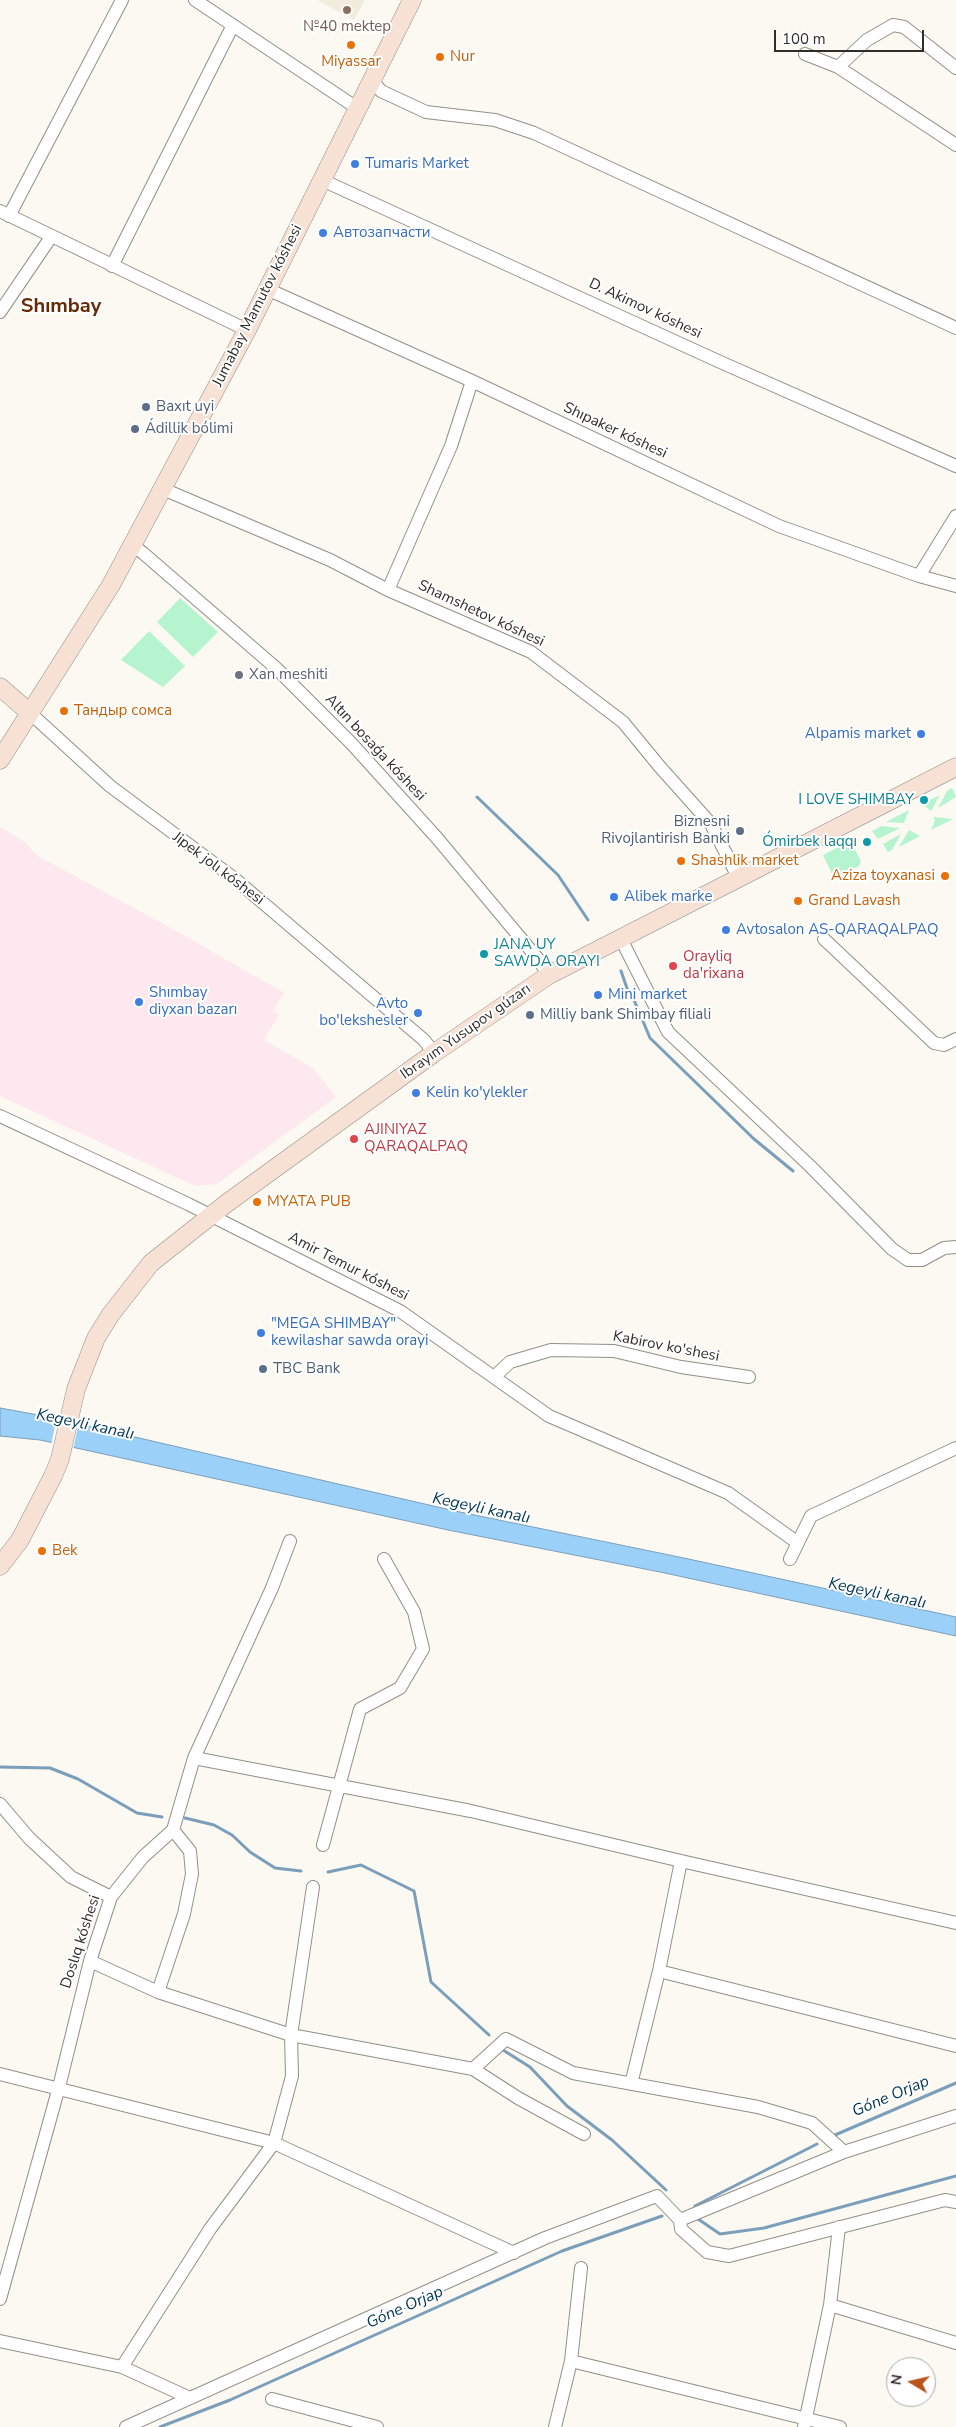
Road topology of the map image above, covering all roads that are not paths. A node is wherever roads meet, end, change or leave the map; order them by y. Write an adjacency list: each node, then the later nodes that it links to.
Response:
1 (122, 0): 12 (street)
2 (195, 0): 4 (street)
3 (412, 0): 8 (main road, Jumabay Mamutov kóshesi)
4 (233, 25): 9 (street); 14 (street)
5 (805, 54): 6 (street)
6 (838, 67): 7 (street); 10 (street)
7 (956, 68)
8 (372, 80): 9 (main road, Jumabay Mamutov kóshesi); 17 (street)
9 (357, 108): 11 (main road, Jumabay Mamutov kóshesi)
10 (956, 145)
11 (322, 180): 15 (main road, Jumabay Mamutov kóshesi); 20 (street, D. Akimov kóshesi)
12 (5, 213): 13 (street)
13 (51, 237): 14 (street); 16 (street)
14 (112, 266): 18 (street)
15 (267, 288): 18 (main road, Jumabay Mamutov kóshesi); 19 (street, Shıpaker kóshesi)
16 (0, 312)
17 (956, 328)
18 (247, 330): 21 (main road, Jumabay Mamutov kóshesi)
19 (472, 381): 24 (street, Shıpaker kóshesi); 26 (street)
20 (956, 466)
21 (163, 489): 23 (main road, Jumabay Mamutov kóshesi); 26 (street, Shamshetov kóshesi)
22 (956, 516): 24 (street)
23 (132, 546): 28 (main road, Jumabay Mamutov kóshesi); 34 (street, Altın bosaǵa kóshesi)
24 (919, 576): 25 (street, Shıpaker kóshesi)
25 (956, 586)
26 (388, 590): 31 (street, Shamshetov kóshesi)
27 (0, 687): 28 (main road, Jipek jolı kóshesi)
28 (29, 712): 29 (main road, Jumabay Mamutov kóshesi); 36 (street, Jipek jolı kóshesi)
29 (0, 760)
30 (956, 767): 31 (main road, Ibrayım Yusupov gúzarı)
31 (738, 877): 32 (main road, Ibrayım Yusupov gúzarı)
32 (620, 937): 34 (main road, Ibrayım Yusupov gúzarı); 39 (street)
33 (824, 940): 35 (street)
34 (549, 975): 36 (main road, Ibrayım Yusupov gúzarı)
35 (956, 1039)
36 (434, 1053): 38 (main road, Ibrayım Yusupov gúzarı)
37 (0, 1116): 38 (street, Amir Temur kóshesi)
38 (210, 1215): 40 (street, Amir Temur kóshesi); 47 (main road, Ibrayım Yusupov gúzarı)
39 (956, 1247)
40 (494, 1377): 41 (street, Kabirov ko'shesi); 44 (street, Amir Temur kóshesi)
41 (749, 1377)
42 (956, 1448): 44 (street)
43 (290, 1541): 48 (street)
44 (798, 1543): 46 (street)
45 (384, 1559): 49 (street)
46 (790, 1559)
47 (0, 1566)
48 (194, 1758): 49 (street); 51 (street)
49 (338, 1785): 52 (street); 53 (street)
50 (0, 1804): 55 (street)
51 (173, 1830): 55 (street, Doslıq kóshesi); 59 (street)
52 (323, 1845)
53 (681, 1862): 56 (street); 58 (street)
54 (313, 1887): 60 (street)
55 (111, 1897): 57 (street, Doslıq kóshesi)
56 (956, 1923)
57 (90, 1961): 59 (street); 65 (street, Doslıq kóshesi)
58 (659, 1971): 61 (street); 64 (street)
59 (158, 1992): 60 (street)
60 (291, 2035): 62 (street); 68 (street)
61 (956, 2046)
62 (474, 2069): 64 (street); 67 (street)
63 (0, 2074): 65 (street)
64 (631, 2084): 69 (street)
65 (58, 2087): 68 (street); 75 (street, Doslıq kóshesi)
66 (956, 2116): 69 (street)
67 (584, 2134)
68 (274, 2143): 73 (street); 80 (street)
69 (844, 2152): 71 (street)
70 (956, 2202): 72 (street)
71 (680, 2220): 72 (street); 73 (street)
72 (838, 2226): 76 (street)
73 (514, 2253): 81 (street)
74 (581, 2268): 79 (street)
75 (0, 2299)
76 (830, 2305): 78 (street); 83 (street)
77 (0, 2341): 80 (street)
78 (956, 2343)
79 (571, 2360): 83 (street); 86 (street)
80 (122, 2367): 81 (street)
81 (190, 2398): 84 (street)
82 (272, 2399): 85 (street)
83 (805, 2422): 87 (street)
84 (126, 2427)
85 (377, 2427)
86 (555, 2427)
87 (840, 2427)

